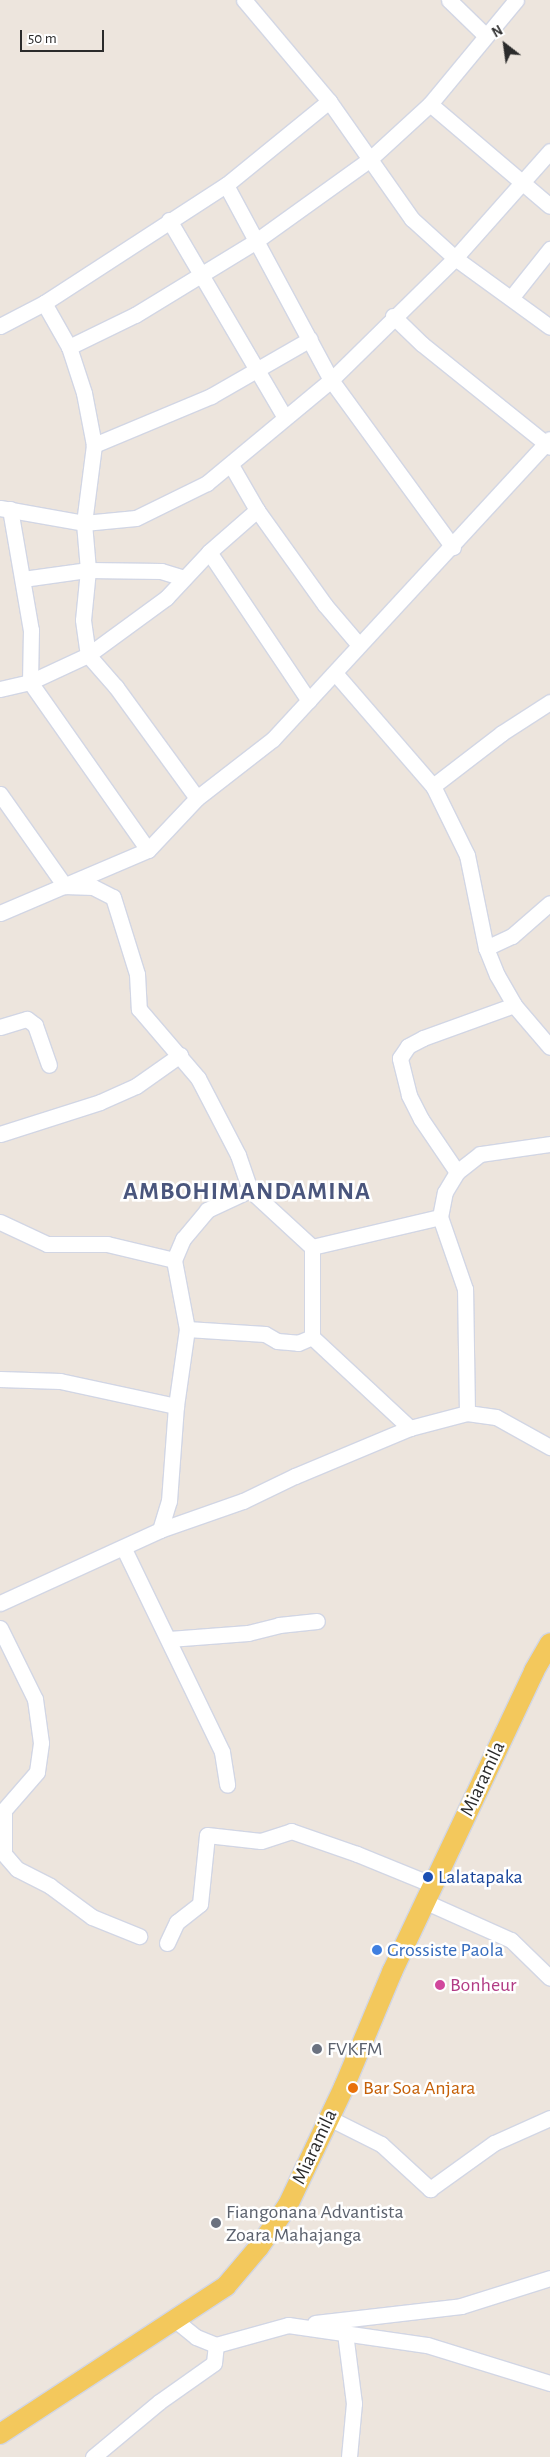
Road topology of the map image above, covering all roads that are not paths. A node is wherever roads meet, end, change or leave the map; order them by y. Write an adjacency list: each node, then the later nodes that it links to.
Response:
1 (244, 0): 5 (street)
2 (450, 0): 4 (street)
3 (516, 0): 4 (street)
4 (485, 35): 6 (street)
5 (329, 101): 8 (street); 10 (street)
6 (430, 104): 8 (street); 9 (street)
7 (550, 152): 9 (street)
8 (370, 159): 13 (street); 15 (street)
9 (522, 182): 11 (street); 15 (street)
10 (226, 185): 12 (street); 13 (street)
11 (550, 206)
12 (169, 220): 16 (street); 18 (street)
13 (256, 241): 16 (street); 22 (street)
14 (550, 249): 17 (street)
15 (455, 258): 17 (street); 19 (street)
16 (199, 274): 23 (street); 24 (street)
17 (511, 298): 21 (street)
18 (44, 304): 20 (street); 23 (street)
19 (393, 316): 25 (street); 27 (street)
20 (0, 326)
21 (550, 327)
22 (310, 339): 24 (street); 25 (street)
23 (69, 347): 28 (street)
24 (255, 369): 26 (street); 28 (street)
25 (331, 380): 26 (street); 33 (street)
26 (284, 416): 29 (street)
27 (549, 443): 33 (street)
28 (94, 445): 32 (street)
29 (231, 465): 31 (street); 32 (street)
30 (5, 509): 32 (street); 37 (street)
31 (257, 510): 34 (street); 38 (street)
32 (84, 522): 35 (street)
33 (453, 547): 38 (street)
34 (209, 552): 36 (street); 43 (street)
35 (88, 570): 36 (street); 37 (street); 39 (street)
36 (184, 578): 39 (street)
37 (23, 579): 41 (street)
38 (359, 645): 40 (street)
39 (88, 655): 41 (street); 47 (street)
40 (335, 673): 43 (street); 45 (street)
41 (30, 682): 42 (street); 48 (street)
42 (0, 689)
43 (309, 701): 47 (street)
44 (550, 702): 45 (street)
45 (433, 786): 52 (street)
46 (0, 794): 49 (street)
47 (197, 798): 48 (street)
48 (148, 850): 49 (street)
49 (65, 886): 51 (street); 56 (street)
50 (550, 903): 52 (street)
51 (0, 913)
52 (486, 948): 53 (street)
53 (514, 1005): 55 (street); 60 (street)
54 (0, 1027): 57 (street)
55 (550, 1047)
56 (180, 1055): 58 (street); 61 (street)
57 (49, 1065)
58 (0, 1134)
59 (550, 1144): 60 (street)
60 (458, 1172): 62 (street)
61 (250, 1190): 64 (street); 65 (street)
62 (440, 1217): 64 (street); 70 (street)
63 (0, 1222): 65 (street)
64 (312, 1247): 67 (street)
65 (174, 1260): 66 (street)
66 (187, 1329): 67 (street); 69 (street)
67 (312, 1337): 71 (street)
68 (0, 1379): 69 (street)
69 (176, 1406): 73 (street)
70 (467, 1413): 71 (street); 72 (street)
71 (410, 1428): 73 (street)
72 (550, 1446)
73 (160, 1530): 74 (street)
74 (124, 1549): 75 (street); 78 (street)
75 (0, 1603)
76 (317, 1621): 78 (street)
77 (0, 1628): 82 (street)
78 (169, 1639): 80 (street)
79 (550, 1643): 81 (main road, Miaramila)
80 (227, 1785)
81 (430, 1893): 83 (street); 84 (street); 85 (main road, Miaramila)
82 (139, 1936)
83 (167, 1943)
84 (550, 1978)
85 (329, 2118): 86 (street); 88 (main road, Miaramila)
86 (550, 2118)
87 (550, 2278): 89 (street)
88 (175, 2320): 91 (street); 93 (main road, Miaramila)
89 (288, 2325): 90 (street); 91 (street)
90 (345, 2333): 92 (street); 95 (street)
91 (216, 2346): 94 (street)
92 (550, 2383)
93 (0, 2434)
94 (93, 2457)
95 (349, 2457)

